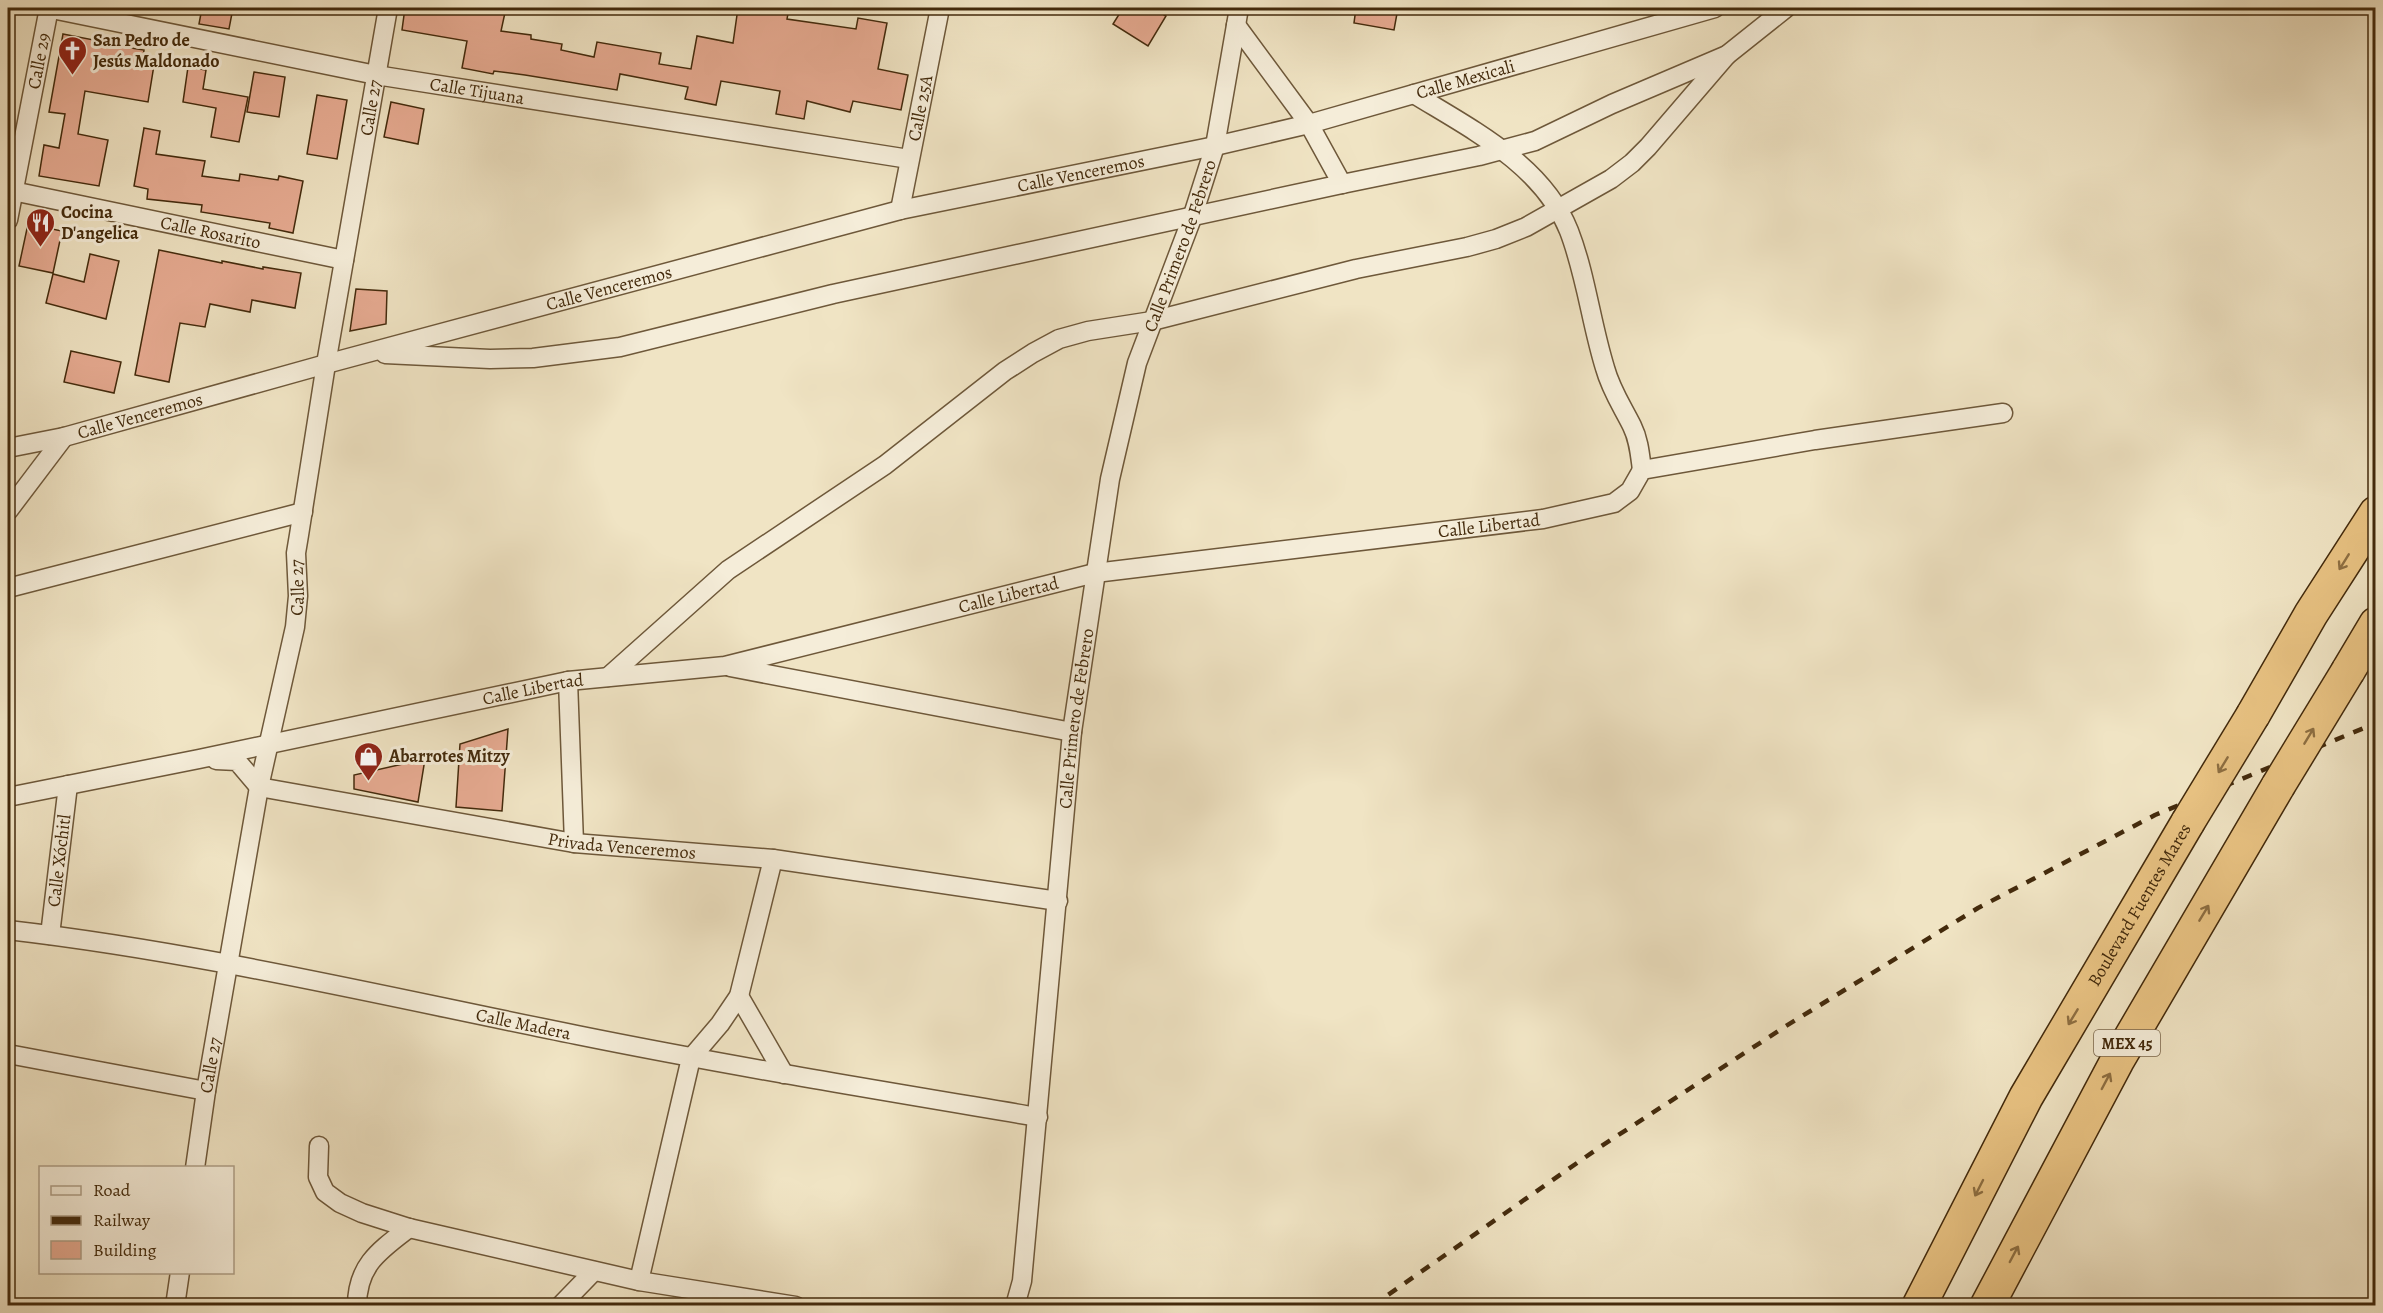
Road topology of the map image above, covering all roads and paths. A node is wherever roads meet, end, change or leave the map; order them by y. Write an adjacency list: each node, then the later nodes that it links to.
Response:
1 (48, 8): 8 (street, Calle Tijuana); 15 (street, Calle 29)
2 (388, 8): 8 (street, Calle 27)
3 (940, 8): 13 (street, Calle 25A)
4 (1715, 8): 9 (street, Calle Mexicali)
5 (1786, 8): 7 (street)
6 (1237, 16): 10 (street); 11 (street, Calle Primero de Febrero)
7 (1727, 55): 12 (street); 17 (street)
8 (376, 75): 13 (street, Calle Tijuana); 20 (street, Calle 27)
9 (1414, 94): 10 (street, Calle Mexicali); 12 (street)
10 (1310, 124): 11 (street, Calle Mexicali); 14 (street)
11 (1215, 146): 16 (street, Calle Venceremos); 18 (street, Calle Primero de Febrero)
12 (1504, 149): 14 (street); 17 (street)
13 (909, 159): 16 (street, Calle 25A)
14 (1342, 184): 18 (street)
15 (10, 191): 19 (street, Calle 29); 20 (street, Calle Rosarito)
16 (900, 210): 22 (street, Calle Venceremos)
17 (1559, 210): 21 (street); 27 (street)
18 (1192, 218): 21 (street, Calle Primero de Febrero); 22 (street)
19 (8, 220)
20 (344, 260): 23 (street, Calle 27)
21 (1152, 321): 31 (street, Calle Primero de Febrero); 35 (street)
22 (367, 353): 23 (street, Calle Venceremos)
23 (326, 364): 25 (street, Calle Venceremos); 29 (street, Calle 27)
24 (2002, 413): 27 (street)
25 (64, 437): 26 (street, Calle Venceremos); 28 (street)
26 (8, 447)
27 (1642, 470): 31 (street, Calle Libertad)
28 (8, 511)
29 (303, 512): 32 (street); 38 (street, Calle 27)
30 (2376, 513): 66 (highway, Boulevard Fuentes Mares / MEX 45, one-way to 66, bridge)
31 (1095, 573): 34 (street, Calle Libertad); 37 (street, Calle Primero de Febrero)
32 (8, 588)
33 (2376, 624): 67 (highway, MEX 45, one-way to 33, bridge)
34 (725, 666): 35 (street, Calle Libertad); 37 (street)
35 (608, 677): 36 (street, Calle Libertad)
36 (568, 681): 38 (street, Calle Libertad); 43 (street)
37 (1072, 732): 45 (street, Calle Primero de Febrero)
38 (268, 745): 39 (street, Calle Libertad); 41 (street, Calle 27)
39 (199, 759): 40 (street, Calle Libertad); 41 (street)
40 (68, 785): 42 (street, Calle Libertad); 47 (street, Calle Xóchitl)
41 (259, 787): 43 (street, Privada Venceremos); 48 (street, Calle 27)
42 (8, 797)
43 (574, 843): 44 (street, Privada Venceremos)
44 (773, 859): 45 (street, Privada Venceremos); 49 (street)
45 (1058, 901): 54 (street, Calle Primero de Febrero)
46 (8, 930): 47 (street, Calle Madera)
47 (50, 934): 48 (street, Calle Madera)
48 (229, 964): 51 (street, Calle Madera); 53 (street, Calle 27)
49 (739, 996): 51 (street); 52 (street)
50 (8, 1054): 53 (street)
51 (691, 1058): 52 (street, Calle Madera); 60 (street)
52 (784, 1074): 54 (street, Calle Madera)
53 (206, 1091): 56 (street, Calle 27)
54 (1038, 1117): 65 (street, Calle Primero de Febrero)
55 (320, 1146): 57 (street)
56 (195, 1166)
57 (409, 1228): 58 (street); 62 (street)
58 (594, 1271): 60 (street); 63 (street)
59 (180, 1274): 61 (street)
60 (639, 1281): 64 (street)
61 (176, 1305)
62 (357, 1305)
63 (560, 1305)
64 (789, 1305)
65 (1015, 1305)
66 (1919, 1305)
67 (1987, 1305)

